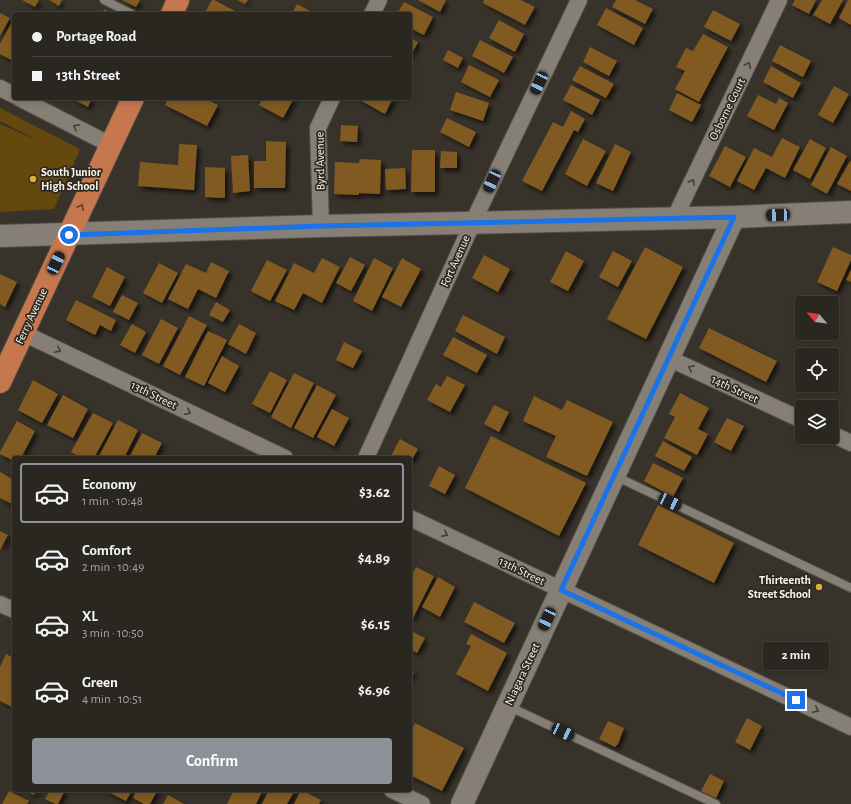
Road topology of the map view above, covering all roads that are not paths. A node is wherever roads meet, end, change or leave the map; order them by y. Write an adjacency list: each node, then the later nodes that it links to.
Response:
1 (104, 0): 6 (lane)
2 (178, 0): 7 (main road)
3 (378, 0): 8 (street)
4 (579, 0): 18 (street, Fort Avenue)
5 (779, 0): 17 (street, Osborne Court, one-way to 5)
6 (128, 12)
7 (173, 12)
8 (373, 12)
9 (0, 88): 10 (street)
10 (12, 94)
11 (23, 100): 14 (street, one-way to 11)
12 (131, 100): 14 (main road, Ferry Avenue)
13 (331, 100): 19 (street, Byrd Avenue)
14 (111, 145): 20 (main road, Ferry Avenue, one-way to 14)
15 (851, 212): 16 (street)
16 (734, 217): 17 (street); 23 (street, Niagara Street)
17 (675, 218): 18 (street)
18 (473, 222): 19 (street); 29 (street, Fort Avenue)
19 (321, 226): 20 (street)
20 (69, 235): 21 (street); 22 (main road, Ferry Avenue)
21 (0, 236)
22 (23, 333): 24 (main road, Ferry Avenue); 28 (street, 13th Street, one-way to 28)
23 (668, 358): 25 (street, 14th Street, one-way to 23); 30 (street, Niagara Street)
24 (0, 382)
25 (795, 417)
26 (839, 437): 27 (street)
27 (851, 443)
28 (281, 456)
29 (367, 456)
30 (614, 476): 32 (lane); 33 (street, Niagara Street)
31 (412, 519): 33 (street, 13th Street, one-way to 33)
32 (851, 588)
33 (561, 590): 36 (street, Niagara Street); 37 (street, 13th Street, one-way to 37)
34 (0, 604): 35 (street)
35 (12, 609)
36 (507, 706): 40 (street, Niagara Street); 41 (lane)
37 (851, 726)
38 (396, 792): 39 (street)
39 (422, 804)
40 (462, 804)
41 (716, 804)

